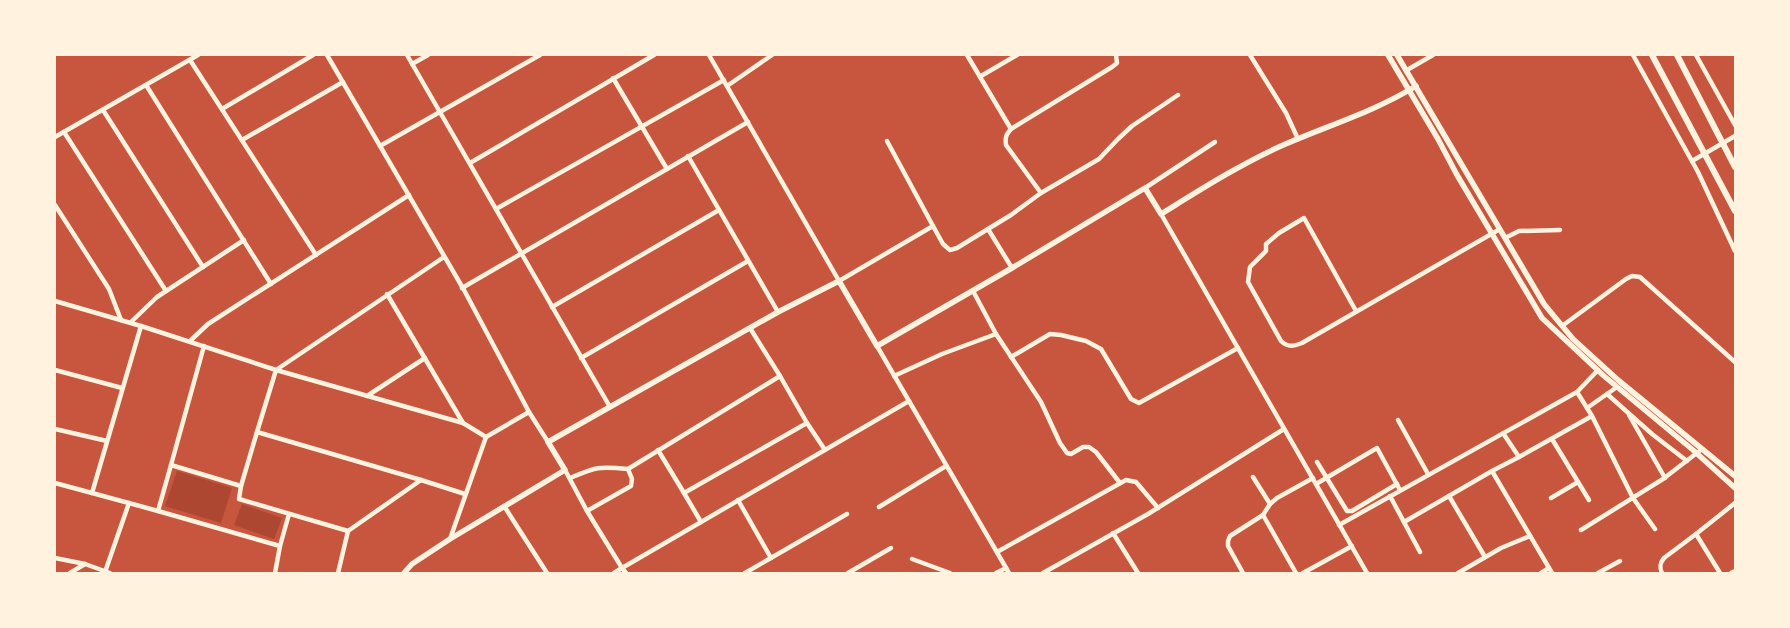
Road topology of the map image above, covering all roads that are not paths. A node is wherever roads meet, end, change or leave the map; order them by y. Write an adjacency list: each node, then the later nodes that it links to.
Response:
1 (197, 55): 21 (street)
2 (313, 55): 33 (street)
3 (327, 55): 27 (street)
4 (407, 55): 22 (street)
5 (428, 55): 22 (street)
6 (540, 55): 35 (street)
7 (654, 55): 25 (street)
8 (709, 55): 26 (street)
9 (772, 55): 29 (street)
10 (968, 55): 24 (street)
11 (1017, 55): 24 (street)
12 (1116, 55): 39 (street)
13 (1250, 55): 43 (street)
14 (1388, 55): 31 (street)
15 (1397, 55): 23 (street)
16 (1433, 55): 23 (street)
17 (1633, 55): 51 (street)
18 (1652, 55): 49 (main road)
19 (1677, 55): 47 (main road)
20 (1696, 55): 37 (street)
21 (190, 60): 28 (street); 33 (street)
22 (412, 64): 35 (street)
23 (1407, 70): 30 (street)
24 (981, 76): 39 (street)
25 (612, 78): 38 (street); 52 (street)
26 (724, 80): 29 (street); 38 (street)
27 (343, 82): 44 (street); 48 (street)
28 (146, 85): 34 (street); 69 (street)
29 (727, 86): 36 (street)
30 (1416, 86): 31 (street); 65 (street)
31 (1409, 91): 43 (street); 67 (street)
32 (1178, 95): 56 (street)
33 (222, 109): 44 (street)
34 (103, 110): 40 (street); 75 (street)
35 (440, 113): 48 (street); 52 (street)
36 (748, 122): 50 (street); 77 (street)
37 (1735, 125)
38 (641, 127): 54 (street); 59 (street)
39 (1011, 129): 56 (street)
40 (64, 132): 42 (street); 80 (street)
41 (1735, 136): 47 (street)
42 (55, 137)
43 (1298, 139): 62 (street)
44 (242, 140): 72 (street)
45 (887, 140): 63 (street)
46 (1215, 142): 55 (street)
47 (1723, 144): 49 (street); 53 (main road)
48 (380, 146): 57 (street)
49 (1706, 154): 51 (street); 61 (main road)
50 (688, 156): 54 (street); 60 (street)
51 (1692, 162): 70 (street)
52 (470, 163): 59 (street)
53 (1735, 167)
54 (667, 169): 71 (street)
55 (1145, 188): 62 (street); 76 (street)
56 (1041, 193): 64 (street)
57 (408, 195): 72 (street); 73 (street)
58 (55, 205): 87 (street)
59 (496, 209): 71 (street)
60 (719, 210): 74 (street); 84 (street)
61 (1735, 210)
62 (1161, 214): 96 (street)
63 (933, 226): 64 (street); 77 (street)
64 (988, 229): 76 (street)
65 (1500, 229): 67 (street); 68 (street)
66 (1560, 230): 68 (street)
67 (1492, 234): 86 (street); 103 (street)
68 (1505, 238): 90 (street)
69 (244, 240): 75 (street); 78 (street)
70 (1735, 251)
71 (521, 253): 79 (street); 84 (street)
72 (316, 255): 78 (street)
73 (444, 257): 79 (street); 82 (street)
74 (748, 261): 85 (street); 98 (street)
75 (203, 267): 80 (street)
76 (1012, 268): 81 (street)
77 (839, 281): 85 (street); 95 (street)
78 (272, 284): 93 (street)
79 (462, 288): 115 (street)
80 (166, 291): 88 (street)
81 (972, 291): 92 (street); 95 (street)
82 (387, 294): 97 (street); 102 (street)
83 (55, 301): 87 (street)
84 (552, 307): 98 (street)
85 (778, 312): 91 (street)
86 (1356, 312): 86 (street)
87 (121, 320): 88 (street)
88 (131, 322): 89 (street)
89 (141, 326): 93 (street); 107 (street)
90 (1562, 326): 100 (street); 130 (street)
91 (750, 328): 104 (street); 112 (street)
92 (996, 334): 99 (street); 105 (street)
93 (190, 341): 94 (street)
94 (204, 346): 102 (street); 134 (street)
95 (877, 346): 105 (street)
96 (1238, 348): 99 (street); 121 (street)
97 (425, 358): 110 (street); 118 (street)
98 (581, 358): 112 (street)
99 (1011, 358): 149 (street)
100 (1735, 362)
101 (55, 370): 107 (street)
102 (276, 370): 110 (street); 122 (street)
103 (1598, 370): 106 (street); 108 (street)
104 (780, 376): 119 (street); 128 (street)
105 (894, 376): 111 (street)
106 (1617, 387): 109 (street); 130 (street)
107 (122, 388): 126 (street)
108 (1577, 392): 113 (street); 123 (street)
109 (1607, 394): 113 (street); 114 (street)
110 (367, 396): 118 (street)
111 (909, 401): 129 (street); 135 (street)
112 (610, 407): 127 (street)
113 (1587, 408): 116 (street)
114 (1627, 411): 132 (street); 145 (street)
115 (529, 412): 124 (street); 127 (street)
116 (1592, 416): 125 (street); 161 (street)
117 (1398, 420): 139 (street)
118 (463, 423): 124 (street)
119 (808, 423): 129 (street); 156 (street)
120 (55, 429): 126 (street)
121 (1284, 429): 143 (street); 169 (street)
122 (257, 432): 146 (street); 152 (street)
123 (1503, 433): 131 (street); 139 (street)
124 (486, 437): 157 (street)
125 (1552, 440): 131 (street); 147 (street)
126 (107, 441): 155 (street)
127 (548, 442): 137 (street)
128 (658, 450): 136 (street); 156 (street)
129 (825, 450): 162 (street)
130 (1700, 452): 132 (street); 140 (street); 153 (street)
131 (1519, 457): 138 (street)
132 (1688, 461): 145 (street)
133 (1317, 462): 144 (street)
134 (171, 465): 152 (street); 170 (street)
135 (946, 466): 168 (street); 188 (street)
136 (628, 469): 141 (street); 171 (street)
137 (565, 470): 141 (street); 167 (street)
138 (1492, 471): 159 (street); 183 (street)
139 (1428, 474): 154 (street)
140 (1735, 476)
141 (570, 478): 171 (street)
142 (1253, 478): 166 (street)
143 (1313, 478): 150 (street); 166 (street)
144 (1327, 478): 150 (street); 151 (street); 151 (street)
145 (1665, 478): 161 (street)
146 (421, 480): 157 (street); 180 (street)
147 (1578, 482): 160 (street); 163 (street)
148 (55, 483): 155 (street)
149 (1120, 483): 169 (street); 188 (street)
150 (1316, 484): 177 (street)
151 (1397, 484): 154 (street)
152 (241, 486): 172 (street)
153 (1735, 488)
154 (1400, 490): 158 (street)
155 (92, 493): 164 (street)
156 (684, 493): 175 (street)
157 (465, 494): 184 (street)
158 (1390, 496): 176 (street); 177 (street)
159 (1449, 496): 176 (street); 190 (street)
160 (1551, 498)
161 (1633, 498): 178 (street); 179 (street)
162 (738, 500): 175 (street); 191 (street)
163 (1589, 500)
164 (129, 503): 170 (street); 200 (street)
165 (1735, 503): 182 (street)
166 (1270, 504): 174 (street)
167 (504, 506): 184 (street); 206 (street)
168 (879, 507)
169 (1158, 508): 181 (street)
170 (158, 511): 185 (street)
171 (587, 511): 196 (street)
172 (289, 514): 180 (street); 185 (street)
173 (847, 514): 191 (street)
174 (1264, 515): 216 (street); 217 (street)
175 (701, 522): 196 (street)
176 (1404, 522): 189 (street)
177 (1339, 524): 186 (street)
178 (1655, 529)
179 (1581, 530)
180 (348, 532): 204 (street)
181 (1113, 534): 214 (street); 215 (street)
182 (1696, 534): 222 (street); 223 (street)
183 (1530, 536): 190 (street); 198 (street)
184 (450, 539): 205 (street)
185 (280, 546): 203 (street)
186 (1352, 546): 218 (street); 219 (street)
187 (891, 548): 210 (street)
188 (996, 552): 197 (street)
189 (1420, 552)
190 (1485, 557): 201 (street)
191 (771, 558): 209 (street)
192 (56, 559): 195 (street)
193 (912, 560): 211 (street)
194 (1620, 561): 221 (street)
195 (85, 564): 200 (street); 202 (street)
196 (622, 568): 207 (street); 208 (street)
197 (1006, 568): 212 (street); 213 (street)
198 (1551, 570): 220 (street)
199 (1735, 571): 224 (street)
200 (107, 572)
201 (1462, 572)
202 (70, 573)
203 (275, 573)
204 (338, 573)
205 (404, 573)
206 (547, 573)
207 (614, 573)
208 (626, 573)
209 (745, 573)
210 (848, 573)
211 (950, 573)
212 (996, 573)
213 (1009, 573)
214 (1044, 573)
215 (1138, 573)
216 (1243, 573)
217 (1296, 573)
218 (1303, 573)
219 (1367, 573)
220 (1541, 573)
221 (1598, 573)
222 (1662, 573)
223 (1720, 573)
224 (1732, 573)

